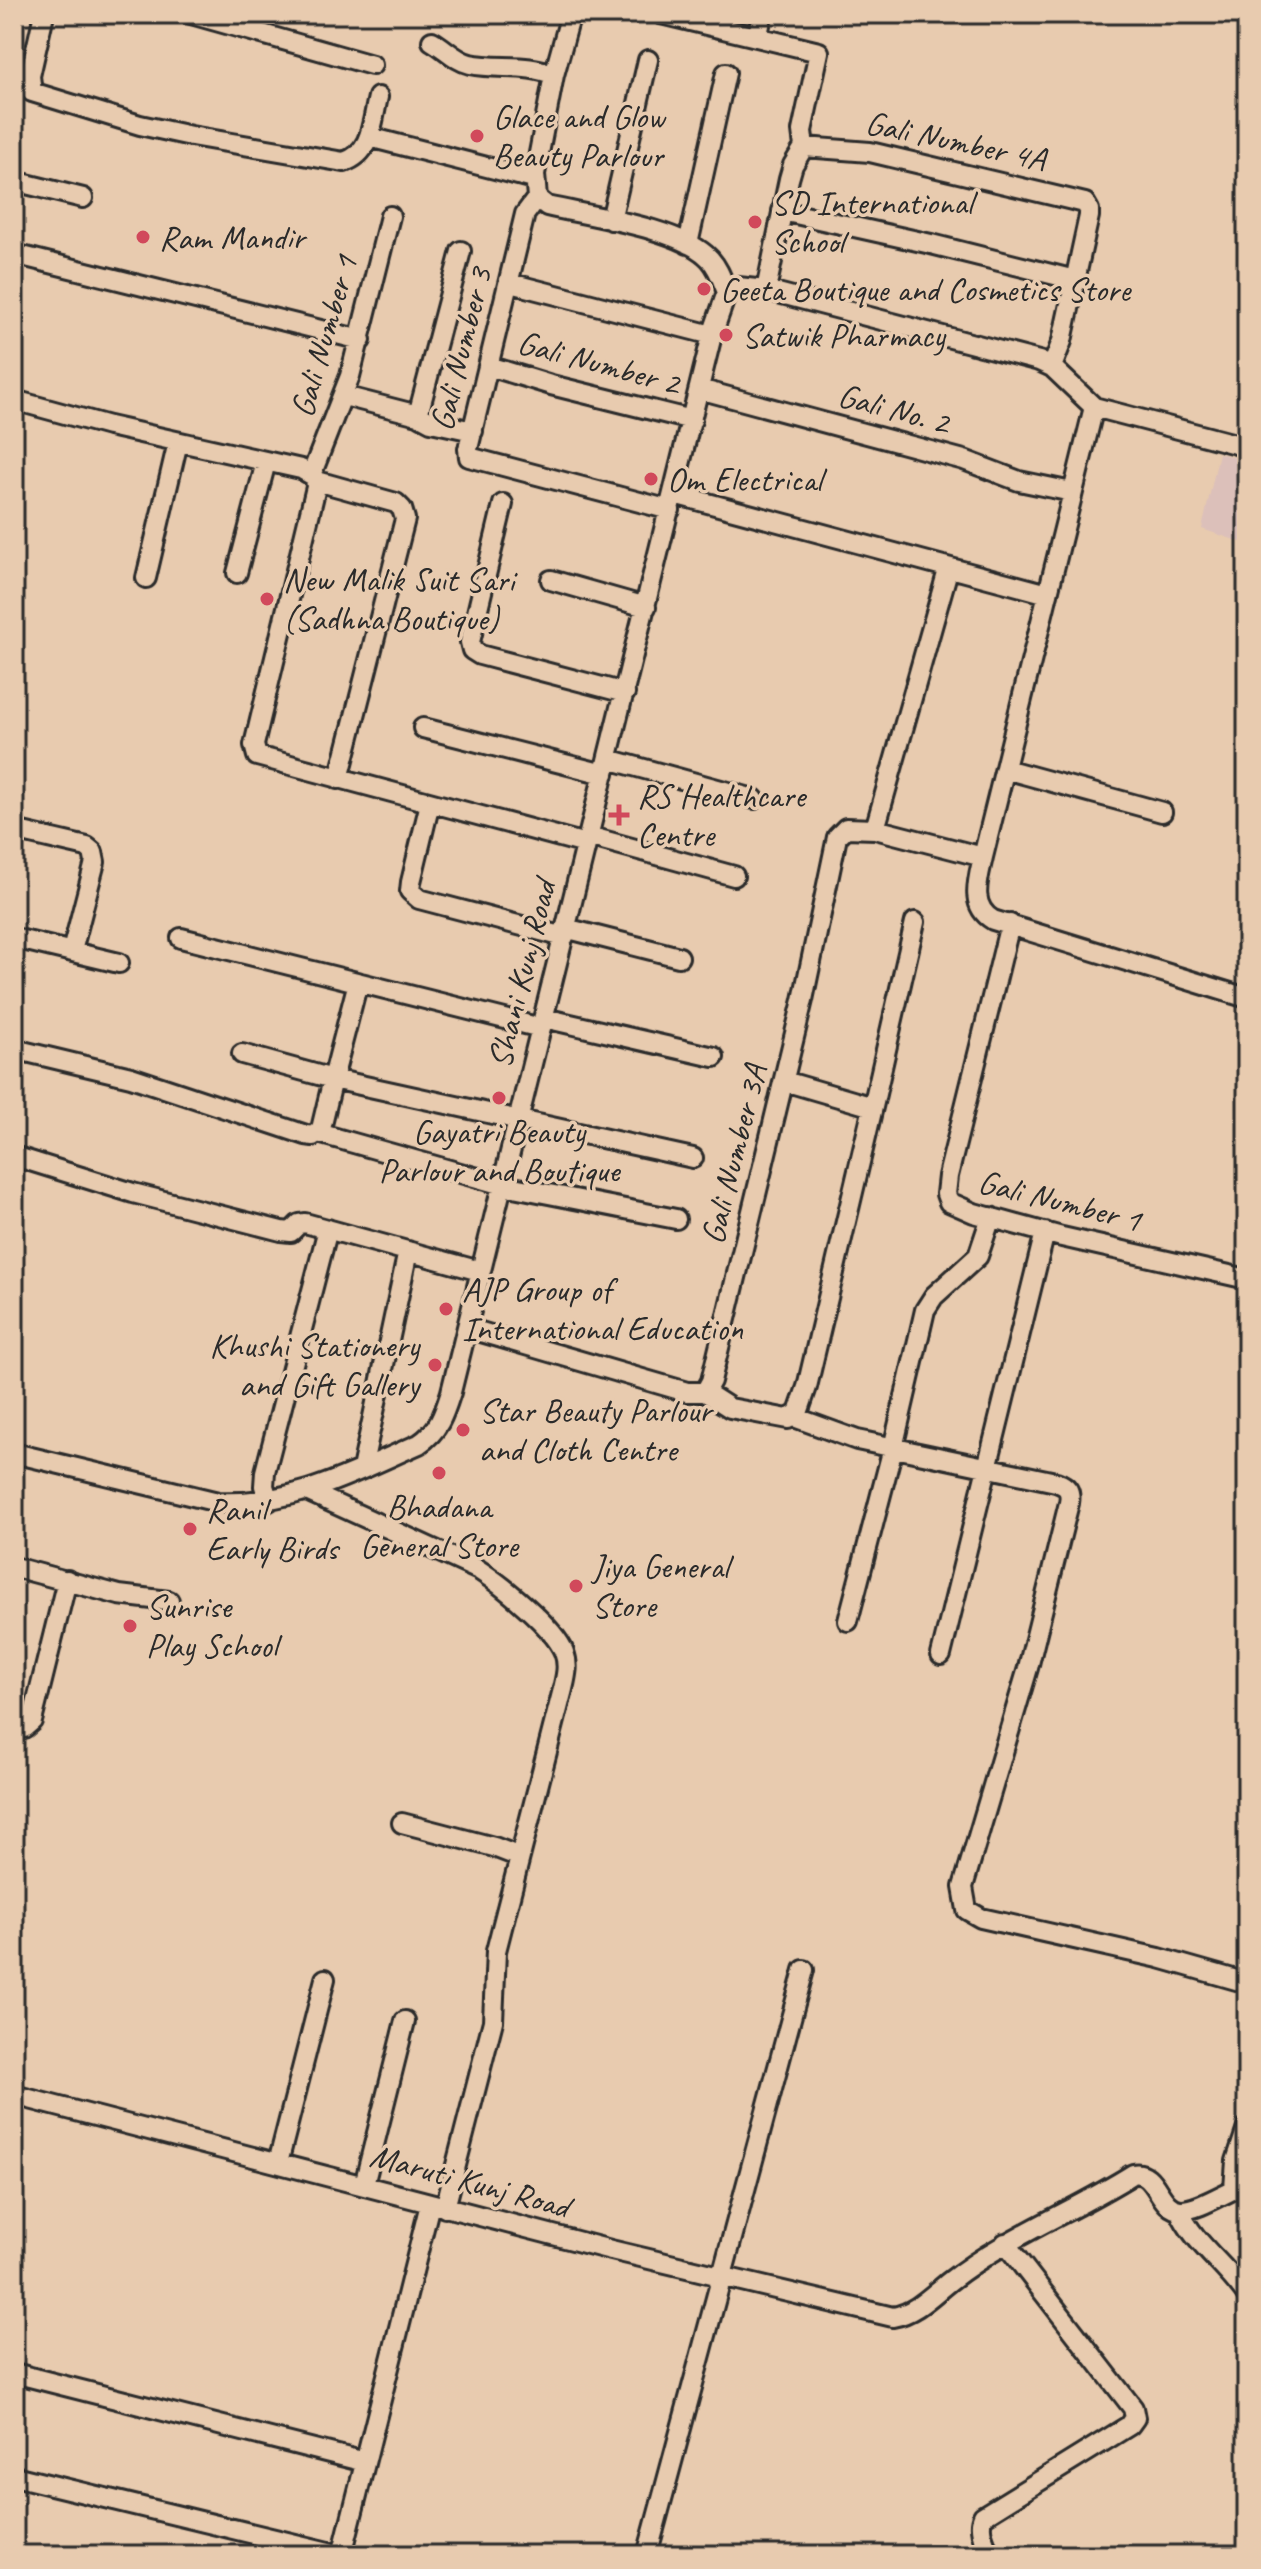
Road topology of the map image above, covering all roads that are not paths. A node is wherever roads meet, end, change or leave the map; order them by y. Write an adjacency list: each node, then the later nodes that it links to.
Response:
1 (44, 14): 13 (street)
2 (191, 14): 9 (street)
3 (571, 14): 11 (street, Gali Number 3)
4 (661, 14): 6 (street)
5 (762, 14): 6 (street)
6 (758, 36): 14 (street)
7 (432, 41): 11 (street)
8 (648, 60): 20 (street)
9 (372, 65)
10 (726, 73): 21 (street)
11 (554, 75): 16 (street, Gali Number 3)
12 (378, 97): 13 (street)
13 (369, 137): 16 (street)
14 (804, 147): 18 (street); 24 (street, Gali Number 4A)
15 (14, 181): 17 (street)
16 (536, 189): 20 (street); 25 (street, Gali Number 3)
17 (83, 198)
18 (782, 211): 24 (street); 26 (street)
19 (390, 216): 29 (street, Gali Number 1)
20 (611, 220): 21 (street)
21 (688, 244): 27 (street)
22 (461, 251): 36 (street)
23 (14, 254): 29 (street)
24 (1075, 280): 31 (street)
25 (510, 283): 28 (street); 30 (street, Gali Number 3)
26 (766, 290): 27 (street); 31 (street)
27 (727, 292): 28 (street, Shani Kunj Road)
28 (712, 335): 32 (street, Shani Kunj Road)
29 (361, 340): 33 (street, Gali Number 1)
30 (489, 366): 37 (street, Gali Number 2); 38 (street, Gali Number 3)
31 (1052, 367): 35 (street)
32 (699, 389): 37 (street, Shani Kunj Road); 43 (street, Gali No. 2)
33 (344, 396): 36 (street); 42 (street, Gali Number 1)
34 (14, 400): 39 (street)
35 (1094, 407): 40 (street); 43 (street)
36 (418, 415): 38 (street)
37 (692, 420): 44 (street, Shani Kunj Road)
38 (473, 431): 44 (street, Gali Number 3)
39 (178, 442): 41 (street); 48 (street)
40 (1247, 447)
41 (266, 462): 42 (street); 47 (street)
42 (314, 477): 56 (street, Gali Number 1); 56 (street)
43 (1072, 492): 50 (street)
44 (672, 502): 46 (street, Gali Number 3); 51 (street, Shani Kunj Road)
45 (503, 504): 52 (street)
46 (948, 570): 50 (street, Gali Number 3); 60 (street)
47 (237, 573)
48 (146, 578)
49 (551, 580): 51 (street)
50 (1048, 594): 55 (street)
51 (646, 607): 52 (street, Shani Kunj Road)
52 (625, 693): 54 (street, Shani Kunj Road)
53 (423, 728): 54 (street)
54 (606, 767): 57 (street); 62 (street, Shani Kunj Road)
55 (1005, 769): 59 (street); 63 (street)
56 (339, 779): 58 (street)
57 (754, 799)
58 (430, 803): 62 (street); 67 (street)
59 (1162, 812)
60 (875, 829): 63 (street, Gali Number 3A); 80 (street, Gali Number 3A)
61 (14, 830): 70 (street)
62 (587, 840): 64 (street); 67 (street, Shani Kunj Road)
63 (983, 857): 66 (street)
64 (734, 876)
65 (915, 922): 81 (street)
66 (1010, 924): 74 (street); 87 (street, Gali Number 1)
67 (564, 932): 71 (street); 75 (street, Shani Kunj Road)
68 (14, 938): 70 (street)
69 (181, 938): 73 (street)
70 (72, 951): 72 (street)
71 (679, 957)
72 (119, 963)
73 (358, 982): 75 (street); 79 (street)
74 (1247, 998)
75 (543, 1023): 78 (street); 82 (street, Shani Kunj Road)
76 (14, 1049): 83 (street)
77 (242, 1054): 79 (street)
78 (714, 1057)
79 (333, 1079): 82 (street); 83 (street)
80 (784, 1081): 81 (street); 95 (street, Gali Number 3A)
81 (873, 1107): 96 (street)
82 (519, 1121): 85 (street); 86 (street, Shani Kunj Road)
83 (318, 1133): 86 (street)
84 (14, 1156): 89 (street)
85 (693, 1158)
86 (503, 1185): 88 (street); 92 (street, Shani Kunj Road)
87 (991, 1217): 90 (street, Gali Number 1); 97 (street)
88 (676, 1219)
89 (328, 1229): 91 (street); 102 (street)
90 (1045, 1232): 93 (street, Gali Number 1); 99 (street)
91 (408, 1251): 92 (street); 100 (street)
92 (480, 1271): 94 (street, Shani Kunj Road)
93 (1247, 1279)
94 (467, 1328): 95 (street); 100 (street, Shani Kunj Road)
95 (705, 1392): 96 (street)
96 (794, 1417): 97 (street)
97 (893, 1448): 99 (street); 106 (street)
98 (14, 1453): 102 (street)
99 (988, 1467): 107 (street); 113 (street)
100 (362, 1469): 101 (street)
101 (309, 1492): 102 (street); 110 (street)
102 (269, 1501)
103 (14, 1567): 104 (street)
104 (67, 1580): 105 (street); 108 (street)
105 (169, 1601)
106 (848, 1621)
107 (941, 1655)
108 (14, 1728)
109 (402, 1823): 110 (street)
110 (520, 1857): 120 (street)
111 (804, 1970): 123 (street)
112 (325, 1979): 117 (street)
113 (1247, 1983)
114 (405, 2021): 118 (street)
115 (14, 2095): 117 (street, Maruti Kunj Road)
116 (1247, 2128): 119 (street)
117 (278, 2163): 118 (street, Maruti Kunj Road)
118 (364, 2185): 120 (street, Maruti Kunj Road)
119 (1240, 2187): 121 (street)
120 (438, 2206): 123 (street, Maruti Kunj Road); 126 (street)
121 (1179, 2210): 122 (street); 124 (street)
122 (1005, 2243): 123 (street, Maruti Kunj Road); 130 (street)
123 (722, 2275): 129 (street)
124 (1247, 2296)
125 (14, 2373): 126 (street)
126 (365, 2462): 128 (street)
127 (14, 2476): 128 (street)
128 (342, 2555)
129 (647, 2555)
130 (990, 2555)

